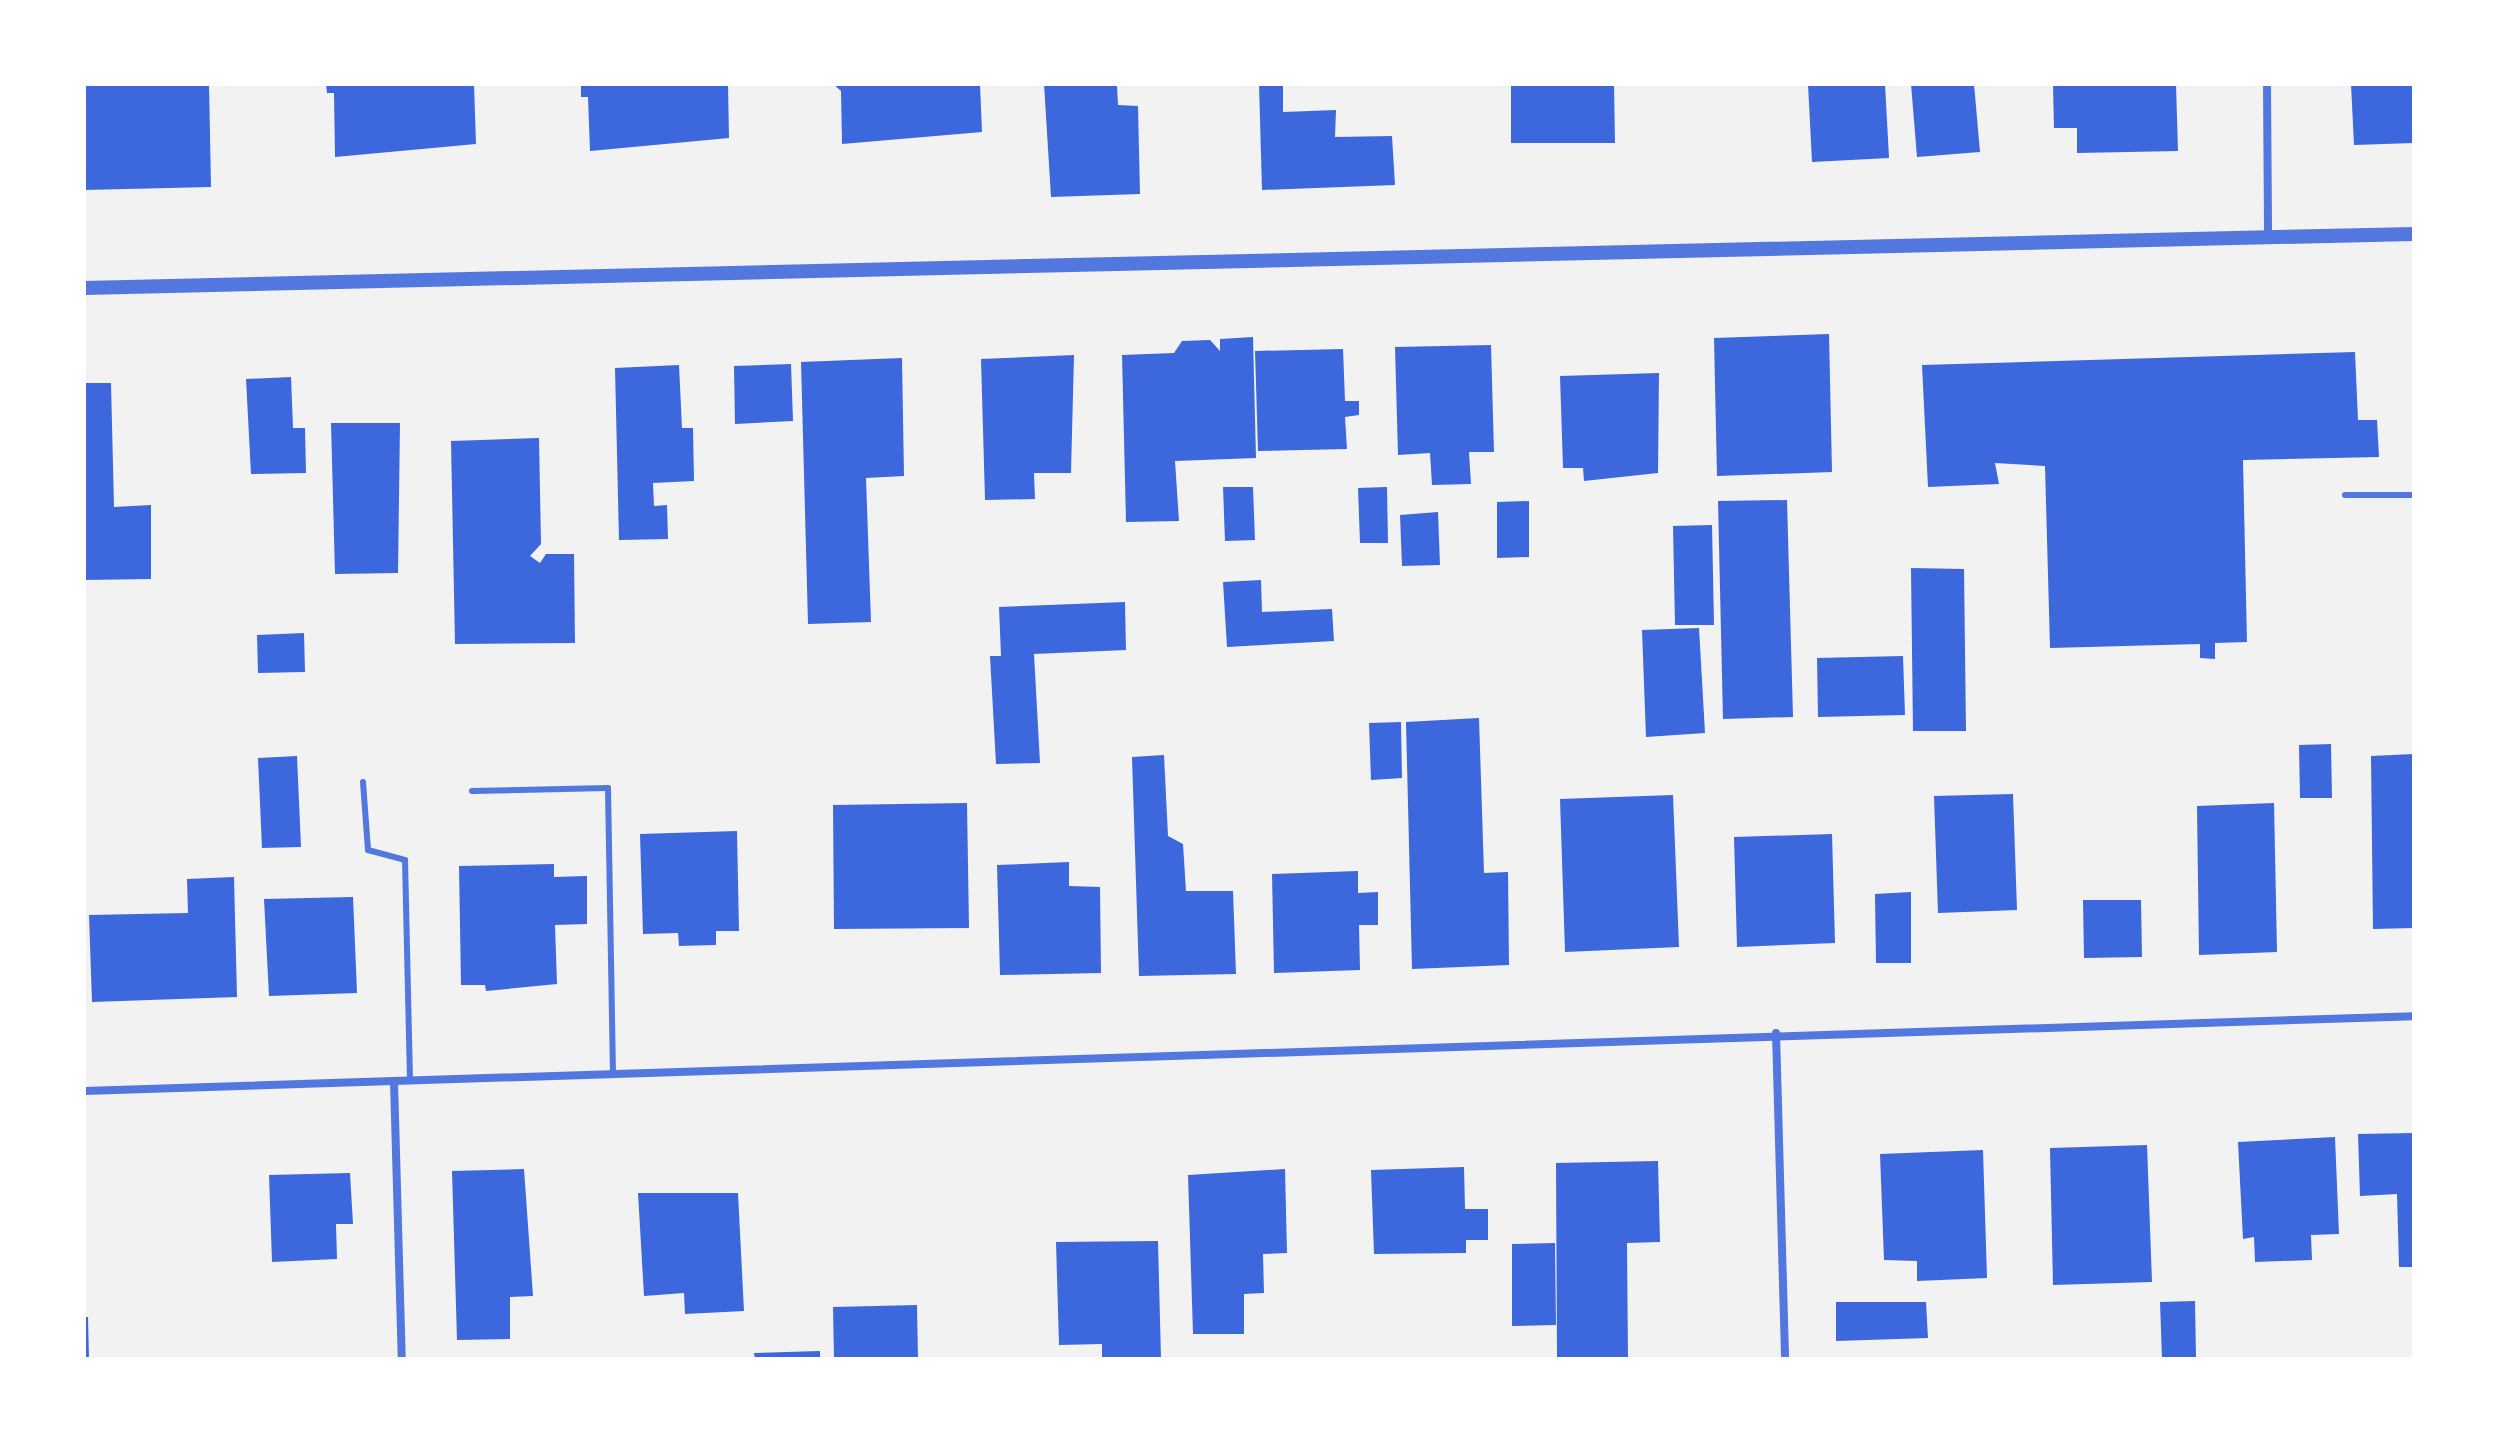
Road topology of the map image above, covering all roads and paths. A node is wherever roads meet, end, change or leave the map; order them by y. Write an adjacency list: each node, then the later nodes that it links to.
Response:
1 (2267, 84): 2 (street)
2 (2268, 234): 3 (street); 4 (street)
3 (2414, 234)
4 (84, 288)
5 (2345, 495): 6 (lane)
6 (2414, 495)
7 (363, 782): 13 (lane)
8 (472, 791): 11 (lane)
9 (2414, 1016): 10 (street)
10 (1776, 1033): 11 (street); 16 (street)
11 (613, 1074): 13 (street)
12 (394, 1081): 13 (street); 14 (street); 15 (street)
13 (410, 1081)
14 (84, 1091)
15 (402, 1359)
16 (1785, 1359)

